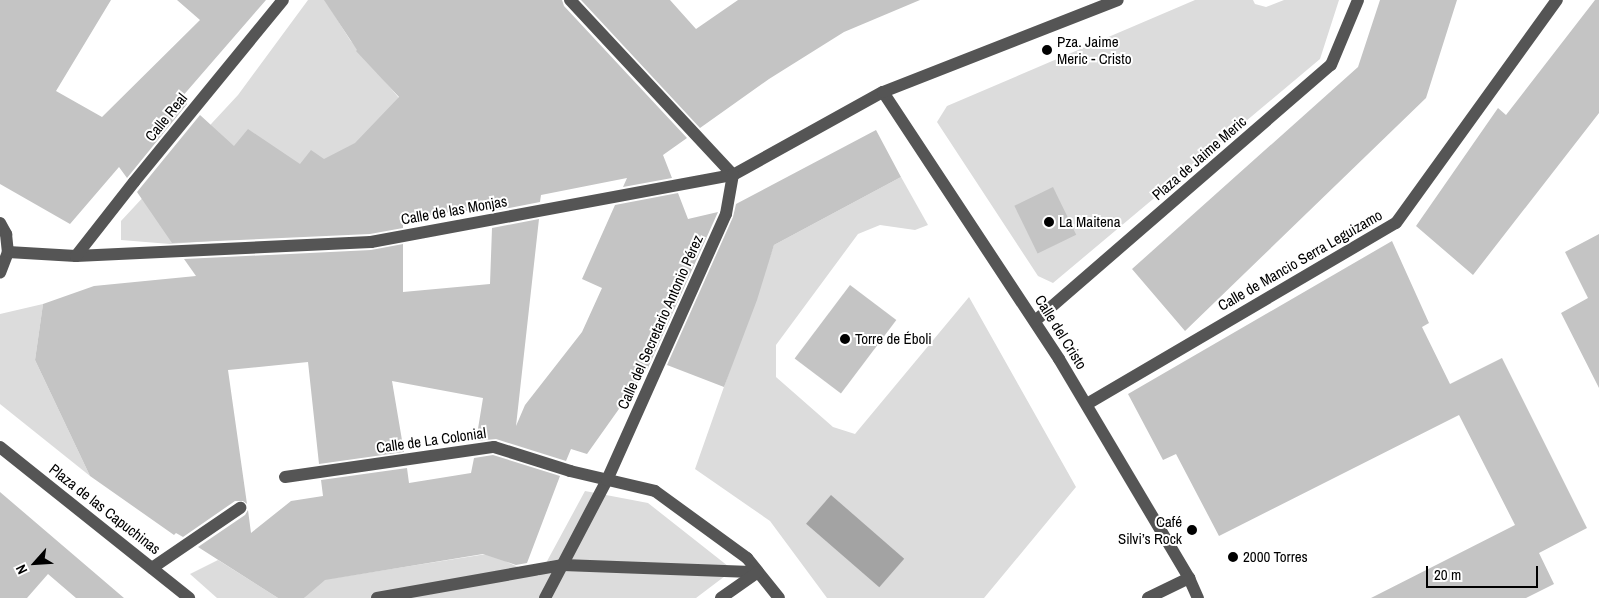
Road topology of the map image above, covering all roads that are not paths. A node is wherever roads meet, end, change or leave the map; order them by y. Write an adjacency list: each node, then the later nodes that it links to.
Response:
1 (283, 0): 10 (street, Calle Real)
2 (570, 0): 7 (street)
3 (1118, 0): 6 (street)
4 (1358, 0): 12 (street, Plaza de Jaime Meric)
5 (1557, 0): 13 (street, Calle de Mancio Serra Leguizamo)
6 (883, 92): 7 (street, Calle de las Monjas); 12 (street, Calle del Cristo)
7 (733, 176): 10 (street, Calle de las Monjas); 16 (street, Calle del Secretario Antonio Pérez)
8 (0, 222): 9 (street)
9 (8, 252): 10 (street, Calle de las Monjas); 11 (street)
10 (76, 256)
11 (0, 272)
12 (1035, 321): 13 (street, Calle del Cristo)
13 (1087, 404): 21 (street, Calle del Cristo)
14 (0, 447): 19 (street, Plaza de las Capuchinas)
15 (285, 477): 16 (street, Calle de La Colonial)
16 (608, 480): 18 (street); 20 (street, Calle de La Colonial)
17 (240, 508): 19 (street)
18 (563, 565): 20 (street); 23 (street); 24 (street)
19 (152, 568): 22 (street, Plaza de las Capuchinas)
20 (758, 572): 25 (street); 26 (street, Calle de La Colonial)
21 (1189, 578): 27 (street); 28 (street, Calle del Cristo)
22 (189, 598)
23 (377, 598)
24 (545, 598)
25 (722, 598)
26 (779, 598)
27 (1148, 598)
28 (1198, 598)

